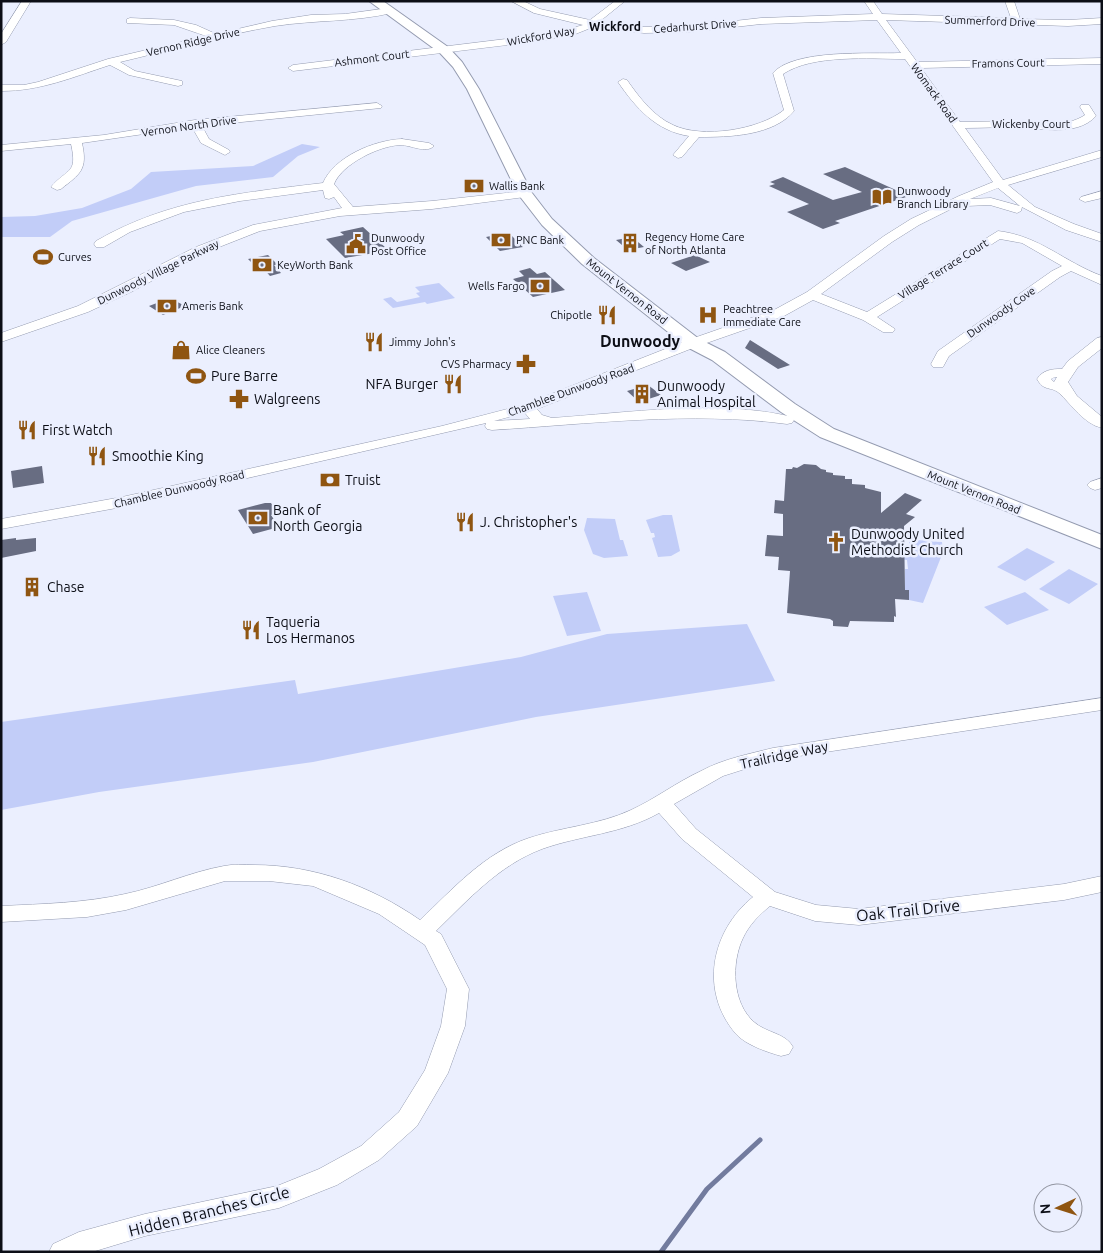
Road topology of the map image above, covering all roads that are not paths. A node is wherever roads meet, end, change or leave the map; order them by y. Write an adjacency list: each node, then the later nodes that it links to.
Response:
1 (27, 1): 14 (street)
2 (375, 1): 7 (main road, Mount Vernon Road)
3 (515, 1): 12 (street, Cedarhurst Drive)
4 (621, 1): 12 (street, Wickford Way)
5 (868, 1): 8 (street, Womack Road)
6 (1008, 1): 10 (street)
7 (389, 11): 13 (street, Vernon Ridge Drive); 15 (main road, Mount Vernon Road)
8 (879, 17): 10 (street, Summerford Drive); 12 (street, Cedarhurst Drive); 16 (street, Womack Road)
9 (130, 21): 13 (street)
10 (1016, 21): 11 (street, Summerford Drive)
11 (1102, 21)
12 (591, 23): 15 (street, Wickford Way)
13 (215, 37): 17 (street, Vernon Ridge Drive)
14 (1, 42)
15 (448, 49): 19 (street, Ashmont Court); 37 (main road, Mount Vernon Road)
16 (911, 60): 18 (street, Framons Court); 26 (street, Womack Road); 27 (street, Framons Court)
17 (111, 61): 21 (street); 22 (street, Vernon Ridge Drive)
18 (1102, 61)
19 (293, 68)
20 (623, 82): 27 (street)
21 (178, 83)
22 (1, 88)
23 (377, 106): 25 (street, Vernon North Drive)
24 (1085, 107): 26 (street, Wickenby Court)
25 (195, 123): 28 (street, Vernon North Drive); 31 (street)
26 (958, 125): 34 (street, Womack Road)
27 (696, 134): 33 (street)
28 (76, 141): 30 (street, Vernon North Drive); 36 (street)
29 (429, 146): 35 (street)
30 (1, 148)
31 (226, 152)
32 (1102, 153): 34 (street, Chamblee Dunwoody Road)
33 (678, 155)
34 (1000, 184): 40 (street, Chamblee Dunwoody Road); 41 (street); 44 (street)
35 (329, 186): 42 (street); 43 (street); 45 (street)
36 (57, 187)
37 (525, 194): 42 (street, Dunwoody Village Parkway); 54 (main road, Mount Vernon Road)
38 (1102, 194): 39 (street)
39 (1085, 199)
40 (950, 204): 41 (street); 49 (street, Chamblee Dunwoody Road)
41 (1017, 209): 46 (street)
42 (350, 211): 43 (street, Dunwoody Village Parkway)
43 (334, 212): 52 (street, Dunwoody Village Parkway)
44 (1102, 238)
45 (100, 244)
46 (1102, 246)
47 (1070, 267): 48 (street, Village Terrace Court); 50 (street, Village Terrace Court); 55 (street, Dunwoody Cove)
48 (1102, 281)
49 (812, 295): 50 (street); 54 (street, Chamblee Dunwoody Road)
50 (868, 317): 51 (street)
51 (888, 329)
52 (1, 338)
53 (1102, 341): 59 (street)
54 (693, 343): 56 (street, Chamblee Dunwoody Road); 57 (main road); 61 (main road, Mount Vernon Road)
55 (938, 364)
56 (528, 408): 58 (street); 60 (street, Chamblee Dunwoody Road)
57 (757, 409): 58 (street); 61 (main road)
58 (552, 422): 60 (street)
59 (1102, 424)
60 (444, 430): 62 (street, Chamblee Dunwoody Road)
61 (827, 433): 63 (main road, Mount Vernon Road)
62 (1, 524)
63 (1102, 543)
64 (1102, 704): 65 (street, Trailridge Way)
65 (662, 803): 67 (street, Oak Trail Drive); 69 (street, Trailridge Way)
66 (1102, 884): 67 (street, Oak Trail Drive)
67 (767, 897): 70 (street)
68 (1, 914): 69 (street, Hidden Branches Circle)
69 (421, 932): 71 (street, Hidden Branches Circle)
70 (781, 1047)
71 (62, 1252)

